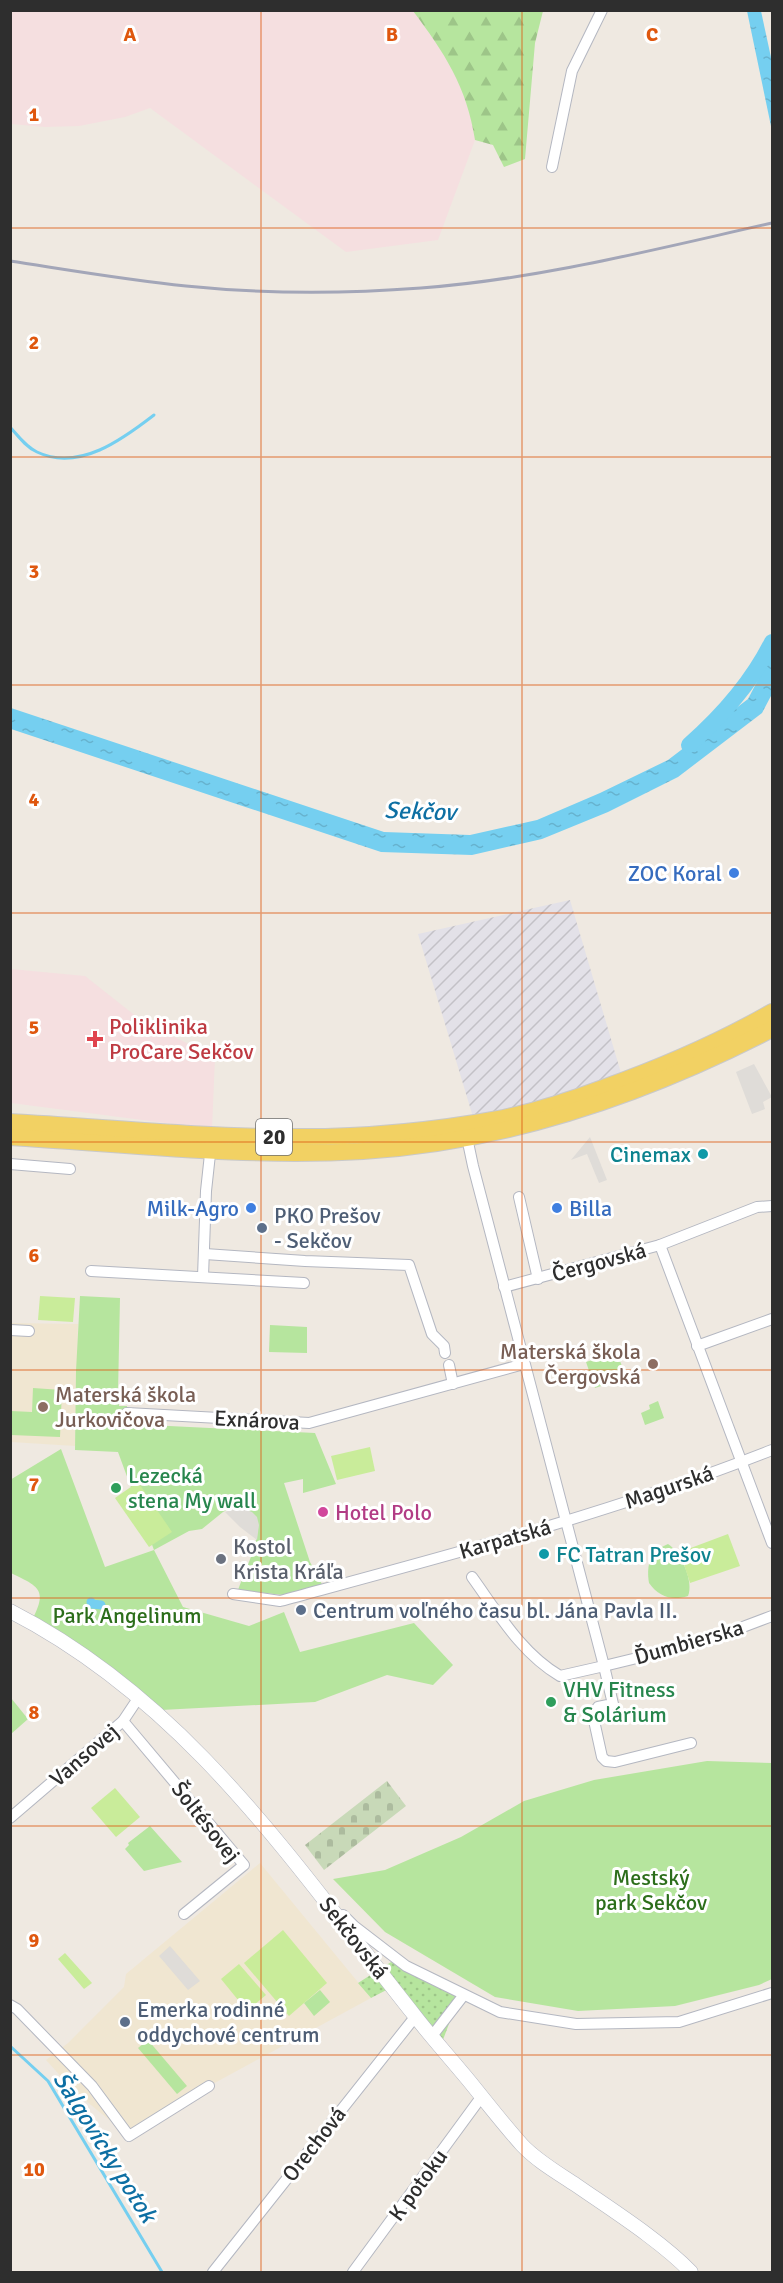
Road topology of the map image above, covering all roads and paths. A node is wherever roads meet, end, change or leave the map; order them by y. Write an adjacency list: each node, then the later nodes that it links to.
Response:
1 (602, 10): 2 (street)
2 (552, 167)
3 (772, 1012): 6 (main road, 20)
4 (772, 1029): 7 (main road, 20)
5 (10, 1122): 9 (main road, 20)
6 (466, 1131): 7 (main road, 20); 9 (main road, 20); 10 (main road, 20); 11 (street)
7 (489, 1134): 11 (street)
8 (10, 1137): 9 (main road, 20)
9 (212, 1142): 10 (main road, 20); 17 (street)
10 (449, 1142): 11 (street)
11 (472, 1162): 22 (street)
12 (10, 1164): 13 (street)
13 (70, 1169)
14 (519, 1197): 20 (street, Čergovská)
15 (772, 1206): 16 (street)
16 (660, 1245): 20 (street, Čergovská); 26 (street, Čergovská)
17 (205, 1254): 19 (street); 27 (street)
18 (91, 1271): 19 (street)
19 (203, 1276): 21 (street)
20 (538, 1279): 22 (street, Čergovská)
21 (304, 1283)
22 (504, 1287): 28 (street)
23 (772, 1319): 26 (street)
24 (10, 1330): 25 (street)
25 (29, 1331)
26 (697, 1346): 33 (street, Čergovská)
27 (445, 1353)
28 (524, 1364): 30 (street, Exnárova); 34 (street, Karpatská)
29 (448, 1365): 30 (street)
30 (453, 1384): 31 (street, Exnárova)
31 (127, 1413)
32 (772, 1450): 33 (street, Magurská)
33 (741, 1462): 34 (street, Magurská); 35 (street, Čergovská)
34 (565, 1521): 37 (street, Karpatská); 40 (street, Ďumbierska)
35 (772, 1543)
36 (472, 1577): 40 (street, Ďumbierska)
37 (233, 1594)
38 (10, 1611): 41 (street, Sekčovská)
39 (772, 1616): 40 (street, Ďumbierska)
40 (604, 1666): 43 (street, Ďumbierska)
41 (139, 1697): 42 (street, Vansovej); 45 (street, Sekčovská)
42 (123, 1721): 44 (street, Vansovej); 46 (street, Šoltésovej)
43 (691, 1743)
44 (10, 1818)
45 (311, 1882): 48 (street); 50 (street, Sekčovská)
46 (184, 1914)
47 (772, 1993): 48 (street)
48 (463, 1996): 51 (street)
49 (10, 2005): 52 (street)
50 (415, 2017): 51 (street, Sekčovská); 54 (street, Orechová)
51 (432, 2036): 53 (street, Sekčovská)
52 (209, 2086)
53 (482, 2096): 55 (street, K potoku); 56 (street, Sekčovská)
54 (213, 2272)
55 (353, 2272)
56 (691, 2272)

